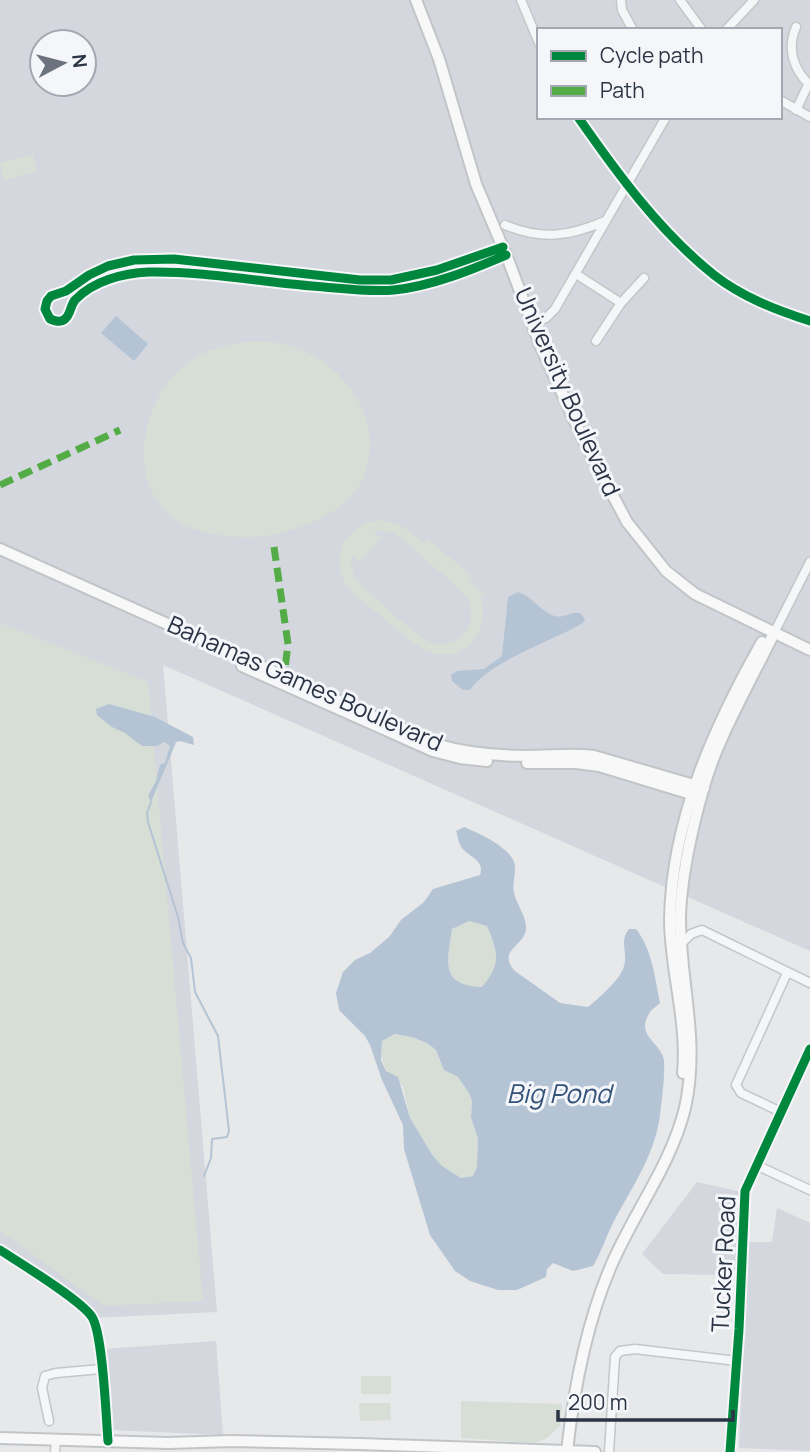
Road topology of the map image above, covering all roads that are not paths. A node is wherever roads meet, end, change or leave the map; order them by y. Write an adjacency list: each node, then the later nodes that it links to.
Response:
1 (416, 0): 20 (main road, University Boulevard)
2 (521, 0): 10 (street)
3 (621, 0): 7 (street)
4 (680, 0): 8 (street)
5 (754, 0): 9 (street)
6 (796, 27): 11 (street)
7 (632, 28)
8 (701, 28)
9 (728, 28)
10 (537, 38)
11 (809, 85): 13 (street)
12 (782, 101): 13 (street)
13 (796, 110): 14 (street)
14 (810, 117)
15 (579, 119): 17 (street)
16 (665, 119): 17 (street)
17 (628, 186): 18 (street); 24 (street)
18 (606, 220): 19 (street); 21 (street)
19 (505, 225)
20 (504, 251): 20 (street); 25 (main road, University Boulevard)
21 (576, 274): 23 (street); 25 (street)
22 (644, 278): 23 (street)
23 (621, 303): 26 (street)
24 (810, 320)
25 (532, 323): 30 (main road, University Boulevard)
26 (596, 341)
27 (0, 549): 33 (main road, Bahamas Games Boulevard)
28 (0, 555): 33 (main road, Bahamas Games Boulevard)
29 (810, 562): 30 (street)
30 (770, 635): 31 (main road, University Boulevard); 32 (main road, University Boulevard); 34 (main road)
31 (810, 650)
32 (810, 657)
33 (565, 758): 34 (main road, Bahamas Games Boulevard)
34 (698, 791): 35 (main road); 41 (main road)
35 (681, 944): 36 (street); 41 (main road)
36 (787, 973): 37 (street); 40 (street)
37 (810, 983)
38 (810, 1049): 39 (street, Tucker Road)
39 (806, 1070): 40 (street, Tucker Road)
40 (781, 1112): 42 (street, Tucker Road)
41 (663, 1164): 55 (main road)
42 (756, 1165): 43 (street); 45 (street, Tucker Road)
43 (810, 1189)
44 (0, 1250): 46 (street)
45 (737, 1361): 57 (street); 58 (street, Tucker Road)
46 (101, 1369): 47 (street); 49 (street)
47 (49, 1421)
48 (0, 1438): 50 (main road)
49 (108, 1441): 50 (main road); 51 (main road)
50 (56, 1446)
51 (231, 1446): 52 (main road)
52 (365, 1448): 53 (main road)
53 (431, 1449): 54 (main road)
54 (502, 1451): 55 (main road)
55 (567, 1452): 56 (main road)
56 (595, 1452)
57 (609, 1452)
58 (730, 1452)

